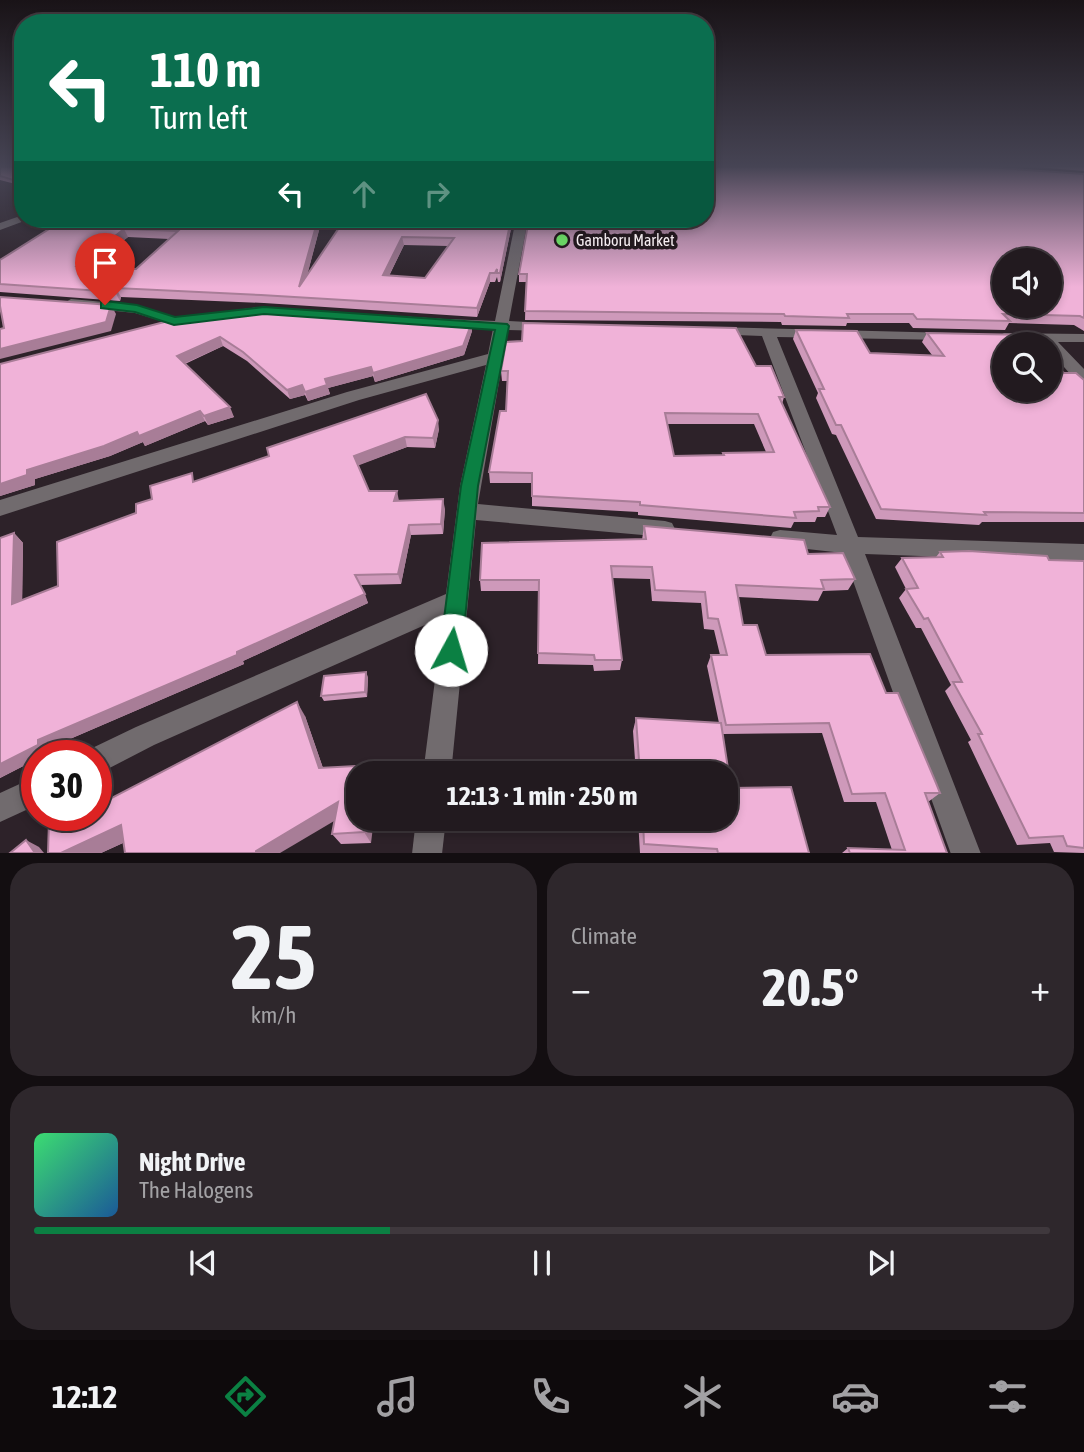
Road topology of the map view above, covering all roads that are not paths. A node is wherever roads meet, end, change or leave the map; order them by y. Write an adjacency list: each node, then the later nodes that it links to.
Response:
1 (520, 228): 4 (street)
2 (55, 302): 5 (street)
3 (436, 322): 4 (street)
4 (502, 326): 6 (street); 13 (street)
5 (147, 328)
6 (558, 328)
7 (698, 331): 8 (street)
8 (768, 332): 9 (street); 19 (street)
9 (962, 336)
10 (1062, 337): 11 (street)
11 (1084, 338)
12 (1062, 355): 14 (street)
13 (496, 357): 15 (street); 16 (street)
14 (1084, 379)
15 (0, 508)
16 (467, 511): 17 (street); 21 (street)
17 (686, 530)
18 (755, 536): 19 (street)
19 (851, 545): 20 (street); 28 (street)
20 (1084, 553)
21 (457, 600): 22 (street); 23 (street)
22 (112, 753)
23 (438, 761)
24 (21, 798): 25 (street)
25 (0, 808)
26 (430, 831): 27 (street)
27 (427, 853)
28 (966, 853)

